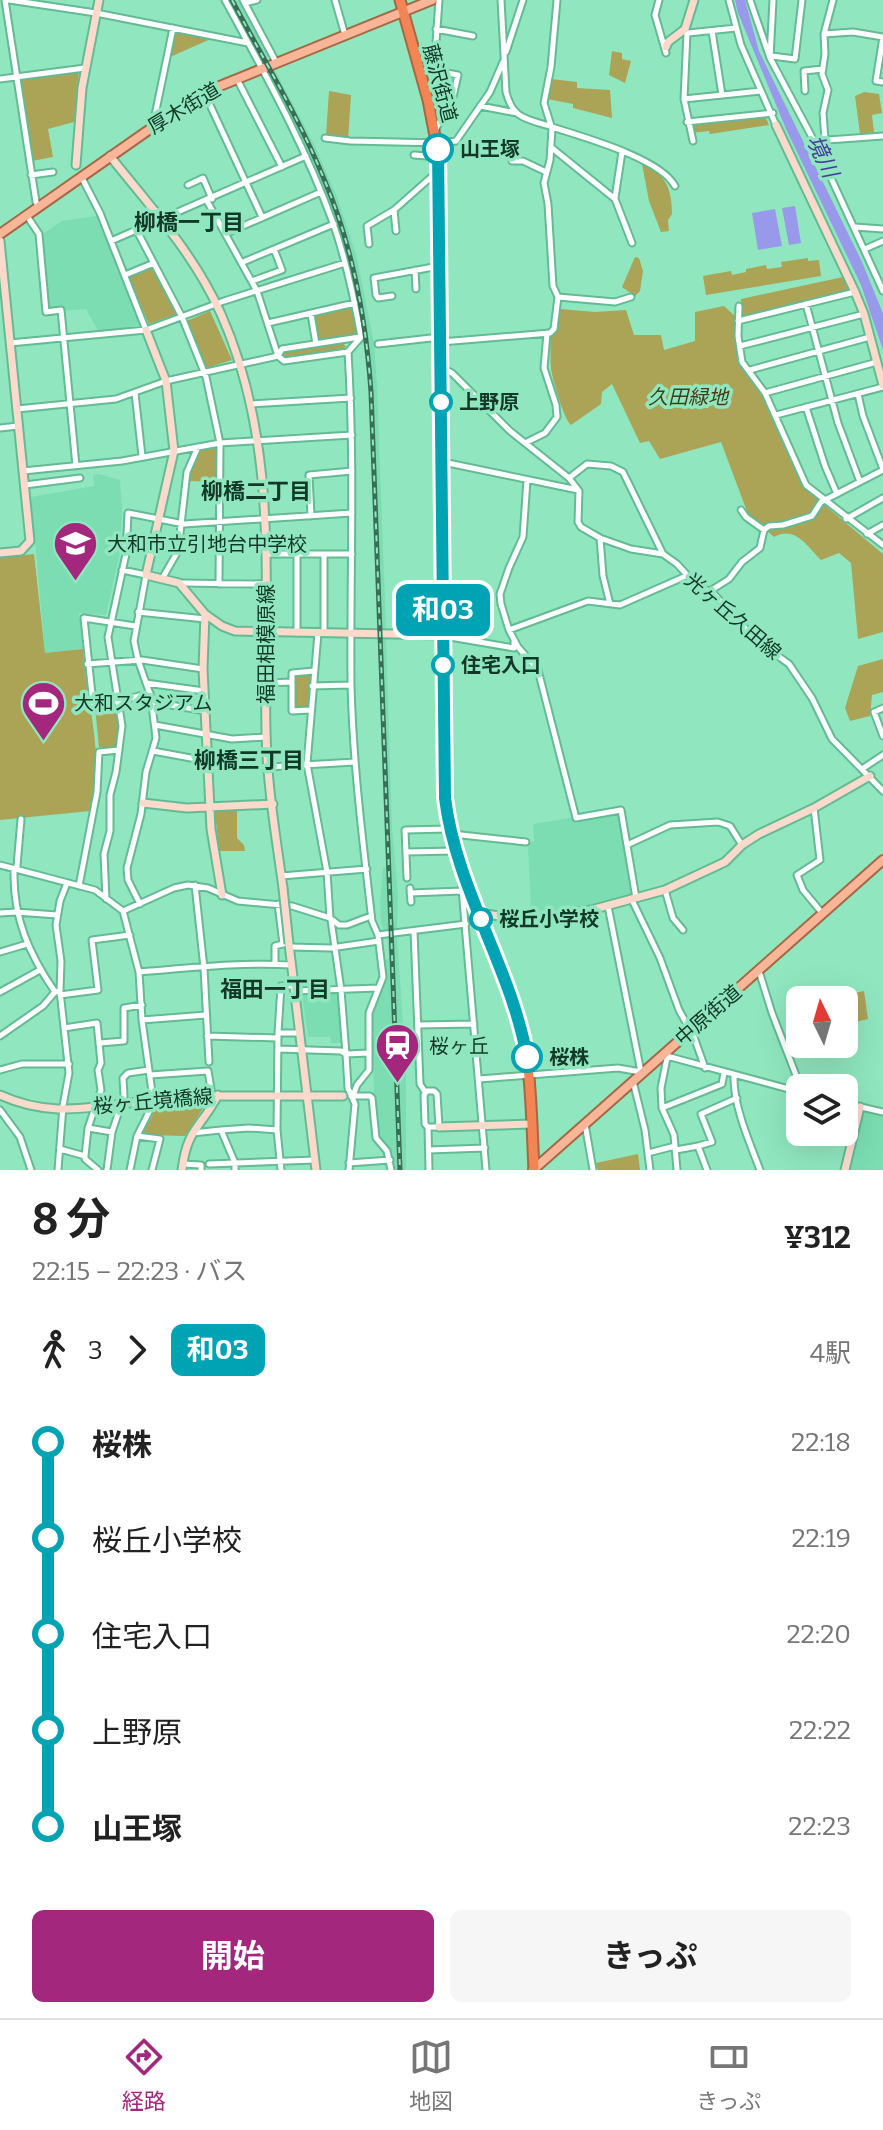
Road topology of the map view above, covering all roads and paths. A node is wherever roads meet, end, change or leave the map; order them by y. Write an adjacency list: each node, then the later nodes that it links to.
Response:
1 (7, 0): 19 (street); 41 (street)
2 (99, 0): 22 (street)
3 (225, 0): 32 (street)
4 (257, 0): 20 (street)
5 (336, 0): 29 (street)
6 (400, 0): 21 (highway, 藤沢街道)
7 (432, 0): 21 (main road, 厚木街道)
8 (439, 0): 25 (street)
9 (501, 0): 35 (street)
10 (523, 0): 35 (street)
11 (557, 0): 57 (street)
12 (659, 0): 33 (street)
13 (694, 0): 26 (street)
14 (729, 0): 24 (street)
15 (750, 0): 34 (street)
16 (773, 0): 34 (street)
17 (802, 0): 34 (street)
18 (833, 0): 28 (street)
19 (21, 1): 22 (street)
20 (244, 2): 36 (street)
21 (403, 12): 29 (main road, 厚木街道); 58 (highway, 藤沢街道)
22 (96, 13): 23 (street); 37 (street)
23 (173, 28): 32 (street); 56 (street)
24 (736, 28): 27 (street); 45 (street)
25 (436, 29): 30 (street); 40 (street)
26 (686, 31): 27 (street); 33 (street); 50 (street)
27 (712, 31): 48 (street)
28 (824, 34): 31 (street); 39 (street)
29 (345, 35): 36 (main road, 厚木街道)
30 (473, 36)
31 (883, 36): 44 (street)
32 (248, 43): 38 (street)
33 (666, 50)
34 (771, 57): 63 (street)
35 (504, 58): 51 (street); 52 (street)
36 (276, 62): 38 (main road, 厚木街道)
37 (85, 68): 41 (street); 72 (street)
38 (261, 68): 42 (main road, 厚木街道); 69 (street)
39 (823, 69): 46 (street); 61 (street)
40 (436, 71): 49 (street); 58 (street)
41 (17, 76): 43 (street); 77 (street)
42 (237, 78): 47 (main road, 厚木街道); 73 (street)
43 (0, 79)
44 (883, 82)
45 (761, 91): 48 (street); 53 (street)
46 (805, 91)
47 (204, 92): 56 (main road, 厚木街道); 79 (street)
48 (722, 95): 50 (street)
49 (453, 97)
50 (684, 99): 54 (street)
51 (480, 106): 52 (street); 64 (street)
52 (517, 113): 57 (street)
53 (773, 113): 54 (street); 55 (street)
54 (687, 122): 62 (street)
55 (776, 125): 117 (street)
56 (153, 126): 68 (main road, 厚木街道)
57 (550, 126): 65 (street); 66 (street)
58 (435, 131): 64 (highway, 藤沢街道)
59 (883, 136): 61 (street)
60 (325, 138): 64 (street)
61 (825, 140): 63 (street)
62 (693, 141)
63 (814, 141): 91 (street)
64 (437, 142): 70 (highway, 藤沢街道)
65 (551, 147): 76 (street); 83 (street)
66 (622, 152): 81 (street); 83 (street)
67 (414, 155): 70 (street)
68 (110, 156): 78 (main road, 厚木街道); 89 (street, 福田相模原線)
69 (306, 156): 73 (street); 82 (street)
70 (439, 157): 74 (highway, 藤沢街道)
71 (512, 161): 76 (street)
72 (76, 165)
73 (282, 167): 79 (street)
74 (439, 170): 86 (street); 107 (highway, 藤沢街道)
75 (53, 172): 77 (street)
76 (546, 172): 119 (street)
77 (31, 175): 85 (street)
78 (82, 178): 85 (main road, 厚木街道); 98 (street)
79 (247, 183): 84 (street); 88 (street)
80 (188, 185): 84 (street)
81 (675, 186)
82 (321, 192): 88 (street); 90 (street)
83 (615, 199): 100 (street)
84 (210, 200): 89 (street); 95 (street)
85 (39, 207): 87 (main road, 厚木街道)
86 (394, 210): 94 (street); 101 (street)
87 (27, 216): 96 (main road, 厚木街道); 135 (street)
88 (262, 217): 95 (street)
89 (164, 220): 93 (street); 122 (street, 福田相模原線)
90 (334, 224): 102 (street); 106 (street)
91 (855, 227): 92 (street); 103 (street)
92 (883, 229)
93 (137, 231): 98 (street); 105 (street)
94 (396, 231)
95 (227, 233): 104 (street)
96 (0, 234)
97 (0, 241): 137 (street)
98 (111, 241): 109 (street)
99 (883, 241): 103 (street)
100 (632, 243)
101 (369, 244)
102 (274, 249): 104 (street); 111 (street)
103 (865, 249): 110 (street)
104 (243, 262): 111 (street)
105 (154, 263): 109 (street); 127 (street)
106 (345, 263): 114 (street); 121 (street)
107 (440, 265): 108 (street); 136 (highway, 藤沢街道)
108 (415, 270): 112 (street); 113 (street)
109 (125, 275): 131 (street)
110 (880, 276): 116 (street)
111 (252, 281): 114 (street)
112 (375, 289): 115 (street); 118 (street)
113 (416, 289)
114 (257, 291): 122 (street); 129 (street)
115 (366, 291)
116 (883, 291)
117 (855, 292): 123 (street); 126 (street)
118 (392, 296)
119 (558, 297): 120 (street); 132 (street)
120 (631, 297)
121 (355, 303): 125 (street); 133 (street)
122 (216, 304): 127 (street); 145 (street, 福田相模原線)
123 (806, 304): 128 (street); 130 (street)
124 (739, 306): 128 (street)
125 (311, 313): 129 (street); 138 (street)
126 (864, 314): 130 (street); 134 (street)
127 (182, 317): 131 (street); 148 (street)
128 (738, 321): 140 (street)
129 (268, 323): 143 (street)
130 (812, 327): 140 (street); 141 (street)
131 (146, 330): 135 (street); 150 (street)
132 (547, 333): 136 (street); 166 (street)
133 (361, 337): 138 (street); 142 (street)
134 (870, 337): 141 (street); 144 (street)
135 (63, 338): 137 (street); 157 (street)
136 (440, 339): 139 (street); 146 (highway, 藤沢街道)
137 (10, 343): 160 (street)
138 (316, 344): 143 (street)
139 (378, 344)
140 (740, 346): 147 (street)
141 (818, 351): 147 (street); 149 (street)
142 (348, 352): 143 (street); 155 (street)
143 (278, 356): 145 (street)
144 (877, 362): 149 (street); 151 (street)
145 (240, 363): 148 (street); 158 (street, 福田相模原線)
146 (441, 368): 166 (street); 171 (highway, 藤沢街道)
147 (750, 370): 153 (street)
148 (204, 372): 150 (street); 167 (street)
149 (825, 376): 153 (street); 156 (street)
150 (166, 381): 152 (street); 169 (street)
151 (883, 386): 154 (street)
152 (135, 393): 157 (street); 170 (street)
153 (765, 393): 161 (street)
154 (858, 394): 156 (street); 173 (street)
155 (351, 398): 158 (street); 164 (street)
156 (832, 401): 159 (street); 179 (street)
157 (70, 404): 160 (street); 172 (street)
158 (251, 404): 165 (street, 福田相模原線)
159 (806, 407): 161 (street); 182 (street)
160 (17, 409): 162 (street)
161 (776, 415): 184 (street)
162 (18, 426): 163 (street); 174 (street)
163 (0, 428)
164 (352, 435): 165 (street); 175 (street)
165 (259, 440): 167 (street); 189 (street, 福田相模原線)
166 (526, 442): 177 (street)
167 (220, 443): 168 (street); 191 (street)
168 (198, 447): 169 (street); 192 (street)
169 (174, 451): 170 (street); 188 (street)
170 (142, 456): 172 (street)
171 (441, 462): 178 (street); 222 (highway, 藤沢街道)
172 (76, 466): 174 (street)
173 (883, 469): 179 (street)
174 (23, 471): 180 (street)
175 (352, 471): 186 (street); 187 (street)
176 (80, 478): 180 (street)
177 (569, 478): 181 (street); 203 (street)
178 (527, 480): 181 (street); 217 (street)
179 (860, 482): 182 (street)
180 (25, 485): 198 (street)
181 (579, 491): 196 (street)
182 (837, 494): 184 (street)
183 (883, 498): 190 (street)
184 (824, 501): 190 (street); 194 (street)
185 (741, 510): 194 (street)
186 (352, 513): 187 (street); 202 (street)
187 (311, 516): 189 (street)
188 (159, 518): 192 (street); 204 (street); 205 (street)
189 (266, 519): 191 (street); 199 (street, 福田相模原線)
190 (846, 519): 195 (street)
191 (220, 522): 192 (street); 209 (street)
192 (180, 524): 207 (street)
193 (883, 525): 195 (street)
194 (764, 530): 211 (street)
195 (867, 534): 197 (street)
196 (600, 538): 203 (street); 212 (street)
197 (883, 545)
198 (0, 553)
199 (266, 554): 200 (street); 210 (street, 福田相模原線)
200 (297, 554): 201 (street); 219 (street)
201 (324, 554): 202 (street); 220 (street)
202 (352, 554): 221 (street)
203 (663, 554): 206 (street, 光ヶ丘久田線)
204 (122, 570): 205 (street); 215 (street)
205 (146, 575): 207 (street); 213 (street)
206 (686, 576): 211 (street, 光ヶ丘久田線); 212 (street)
207 (162, 579): 208 (street)
208 (179, 583): 209 (street); 214 (street)
209 (219, 584): 210 (street)
210 (266, 584): 218 (street, 福田相模原線)
211 (710, 591): 252 (street, 光ヶ丘久田線)
212 (610, 604): 217 (street)
213 (138, 612): 214 (street); 216 (street)
214 (205, 616): 218 (street); 227 (street)
215 (110, 620): 216 (street); 225 (street); 226 (street)
216 (135, 626): 224 (street)
217 (509, 630): 223 (street)
218 (266, 633): 219 (street); 231 (street, 福田相模原線)
219 (297, 633): 220 (street)
220 (321, 633): 221 (street); 228 (street)
221 (352, 633): 222 (street); 232 (street)
222 (443, 635): 223 (street); 260 (highway, 藤沢街道)
223 (514, 638): 262 (street)
224 (138, 660): 225 (street); 227 (street); 230 (street)
225 (112, 662): 226 (street); 236 (street)
226 (87, 664): 236 (street)
227 (203, 669): 234 (street)
228 (314, 671): 229 (street); 233 (street)
229 (292, 682): 231 (street); 239 (street)
230 (146, 683): 234 (street); 235 (street)
231 (265, 683): 244 (street, 福田相模原線)
232 (351, 685): 233 (street); 249 (street)
233 (312, 686): 239 (street)
234 (205, 691): 240 (street)
235 (150, 693): 236 (street); 237 (street)
236 (120, 701): 245 (street)
237 (152, 702): 240 (street); 241 (street)
238 (883, 708): 243 (street)
239 (310, 710): 250 (street)
240 (206, 711): 242 (street)
241 (155, 725): 242 (street); 246 (street)
242 (207, 735): 244 (street); 248 (street)
243 (883, 736)
244 (266, 737): 251 (street, 福田相模原線)
245 (119, 750): 276 (street); 280 (street)
246 (153, 751): 248 (street); 255 (street)
247 (883, 755): 252 (street)
248 (208, 761): 257 (street)
249 (355, 762): 250 (street); 269 (street)
250 (307, 764): 251 (street); 271 (street)
251 (269, 767): 256 (street, 福田相模原線)
252 (862, 769): 253 (street, 光ヶ丘久田線)
253 (870, 776): 254 (street, 光ヶ丘久田線); 258 (street)
254 (883, 791)
255 (143, 803): 257 (street); 283 (street)
256 (273, 804): 257 (street); 272 (street, 福田相模原線)
257 (210, 807): 279 (street)
258 (814, 808): 263 (street); 291 (street)
259 (21, 819): 268 (street)
260 (450, 832): 261 (street); 264 (highway, 藤沢街道); 265 (street)
261 (526, 842)
262 (627, 845): 263 (street); 281 (street)
263 (742, 845): 277 (street)
264 (455, 851): 265 (street); 270 (highway, 藤沢街道)
265 (406, 852): 273 (street)
266 (883, 860): 291 (main road, 中原街道)
267 (0, 865): 268 (street)
268 (16, 869): 274 (street); 287 (street)
269 (367, 869): 271 (street); 293 (street)
270 (463, 871): 278 (street); 290 (highway, 藤沢街道)
271 (327, 872): 272 (street); 294 (street)
272 (281, 876): 301 (street, 福田相模原線, bridge)
273 (407, 878)
274 (67, 883): 276 (street); 292 (street)
275 (195, 885): 279 (street); 283 (street); 306 (street)
276 (79, 886): 280 (street)
277 (665, 890): 281 (street); 296 (street)
278 (462, 891): 282 (street); 288 (street)
279 (222, 895): 284 (street)
280 (106, 899): 286 (street)
281 (634, 899): 285 (street); 321 (street)
282 (411, 902)
283 (140, 904): 286 (street)
284 (278, 904): 294 (street); 304 (street)
285 (608, 906): 290 (street); 337 (street)
286 (123, 911): 298 (street)
287 (16, 912): 289 (street); 292 (street); 300 (street)
288 (465, 912): 290 (street); 295 (street)
289 (0, 913)
290 (479, 913): 341 (highway, 藤沢街道)
291 (823, 914): 308 (main road, 中原街道)
292 (57, 915): 314 (street)
293 (371, 916): 294 (street); 299 (street)
294 (330, 918): 302 (street)
295 (466, 924): 297 (street); 318 (street)
296 (683, 930)
297 (414, 931): 299 (street); 319 (street)
298 (130, 935): 309 (street); 314 (street)
299 (379, 938): 302 (street); 310 (street)
300 (27, 944): 303 (street); 307 (street)
301 (289, 945): 302 (street); 305 (street, 福田相模原線)
302 (335, 947): 312 (street)
303 (0, 952)
304 (275, 962): 305 (street); 306 (street)
305 (292, 965): 311 (street, 福田相模原線)
306 (204, 968): 309 (street); 316 (street)
307 (40, 970): 313 (street); 314 (street)
308 (759, 971): 321 (main road, 中原街道); 339 (street)
309 (139, 972): 315 (street)
310 (378, 988): 312 (street); 329 (street)
311 (295, 989): 312 (street); 322 (street, 福田相模原線); 325 (street)
312 (341, 990): 330 (street)
313 (0, 992)
314 (58, 993): 320 (street); 323 (street)
315 (142, 1005): 317 (street); 326 (street)
316 (206, 1015): 317 (street); 324 (street)
317 (142, 1020): 336 (street)
318 (474, 1024): 319 (street); 342 (street)
319 (418, 1025): 347 (street)
320 (64, 1028): 326 (street); 333 (street)
321 (691, 1030): 331 (main road, 中原街道); 334 (street)
322 (300, 1033): 325 (street); 328 (street, 福田相模原線)
323 (0, 1036)
324 (207, 1036): 325 (street); 332 (street)
325 (278, 1036): 327 (street)
326 (100, 1044): 356 (street)
327 (278, 1049): 328 (street); 350 (street)
328 (302, 1050): 330 (street); 353 (street, 福田相模原線)
329 (368, 1053): 330 (street); 344 (street)
330 (346, 1054): 345 (street)
331 (664, 1056): 334 (street); 337 (main road, 中原街道); 358 (street)
332 (209, 1062)
333 (69, 1064): 335 (street); 360 (street)
334 (705, 1068): 338 (street)
335 (0, 1070)
336 (150, 1072): 349 (street); 355 (street); 372 (street)
337 (641, 1072): 341 (street); 343 (main road, 中原街道)
338 (724, 1073): 340 (street); 358 (street)
339 (794, 1074)
340 (734, 1075): 346 (street); 354 (street)
341 (529, 1076): 342 (street); 363 (highway, 藤沢街道)
342 (480, 1079): 364 (street)
343 (632, 1080): 362 (main road, 中原街道); 378 (street)
344 (358, 1084): 345 (street); 352 (street)
345 (348, 1085): 351 (street); 352 (street)
346 (786, 1087)
347 (425, 1092): 365 (street); 366 (street)
348 (0, 1095): 360 (street, 桜ヶ丘境橋線)
349 (211, 1095): 350 (street, 桜ヶ丘境橋線); 355 (street, 桜ヶ丘境橋線, bridge); 371 (street)
350 (277, 1096): 353 (street, 桜ヶ丘境橋線); 369 (street)
351 (343, 1096): 352 (street); 353 (street, 桜ヶ丘境橋線)
352 (354, 1096): 381 (street); 384 (street)
353 (308, 1098): 380 (street, 福田相模原線)
354 (737, 1098): 373 (street); 404 (street)
355 (122, 1103): 356 (street, 桜ヶ丘境橋線); 370 (street)
356 (97, 1105): 360 (street, 桜ヶ丘境橋線); 367 (street)
357 (860, 1107): 361 (street); 405 (street)
358 (662, 1108): 375 (street)
359 (0, 1110): 387 (street)
360 (62, 1110): 376 (street)
361 (883, 1112)
362 (584, 1122): 399 (main road, 中原街道); 400 (street)
363 (532, 1124): 364 (street); 399 (highway, 藤沢街道)
364 (484, 1126): 366 (street); 374 (street)
365 (428, 1127): 366 (street); 377 (street)
366 (439, 1127)
367 (88, 1128): 370 (street); 379 (street)
368 (221, 1130): 369 (street); 371 (street); 386 (street)
369 (277, 1130): 382 (street)
370 (112, 1132): 390 (street)
371 (191, 1133): 385 (street)
372 (137, 1136): 391 (street); 392 (street)
373 (698, 1146): 375 (street); 403 (street)
374 (485, 1148): 377 (street); 398 (street)
375 (675, 1148): 378 (street); 402 (street)
376 (60, 1149): 379 (street); 388 (street)
377 (429, 1150): 397 (street)
378 (648, 1153): 401 (street)
379 (85, 1156): 389 (street)
380 (315, 1160): 382 (street); 395 (street, 福田相模原線)
381 (390, 1160): 384 (street); 396 (street)
382 (280, 1162): 386 (street); 394 (street)
383 (209, 1164): 386 (street)
384 (349, 1166)
385 (183, 1167): 393 (street)
386 (235, 1167)
387 (31, 1170)
388 (58, 1170)
389 (98, 1170)
390 (107, 1170)
391 (130, 1170)
392 (152, 1170)
393 (201, 1170)
394 (281, 1170)
395 (316, 1170)
396 (391, 1170)
397 (429, 1170)
398 (486, 1170)
399 (533, 1170)
400 (593, 1170)
401 (650, 1170)
402 (677, 1170)
403 (707, 1170)
404 (760, 1170)
405 (845, 1170)

